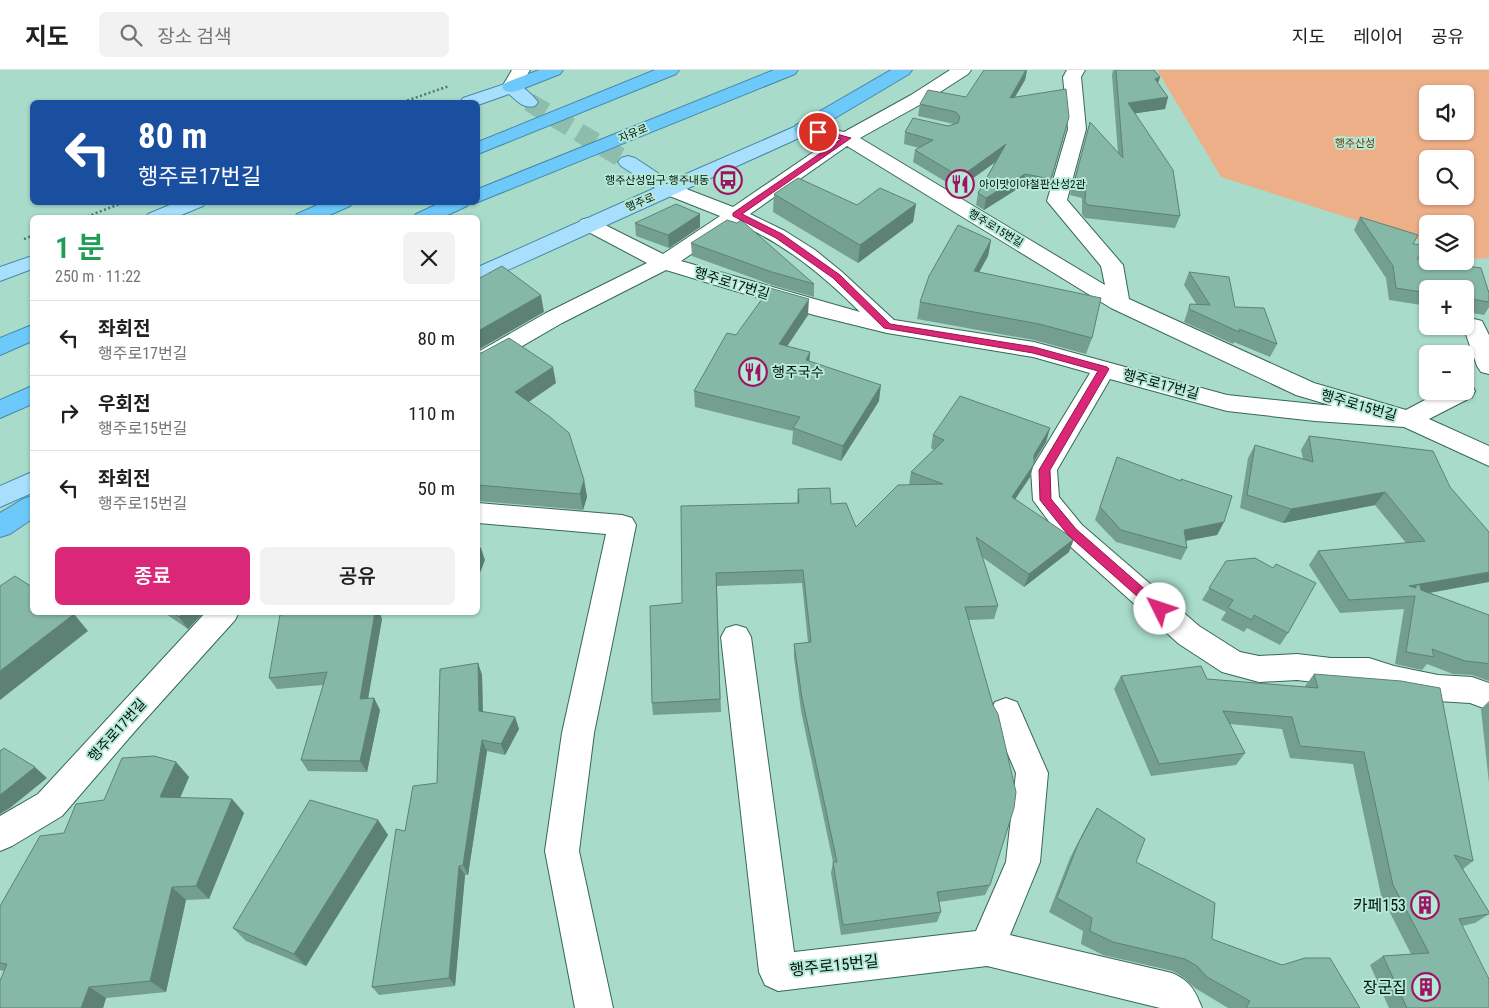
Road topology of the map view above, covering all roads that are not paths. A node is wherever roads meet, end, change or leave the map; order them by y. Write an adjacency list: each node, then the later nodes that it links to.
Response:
1 (521, 70): 8 (street)
2 (554, 70): 8 (highway)
3 (670, 70): 15 (highway)
4 (789, 70): 18 (highway, 자유로)
5 (903, 70): 13 (highway)
6 (962, 70): 11 (street)
7 (1076, 70): 31 (street)
8 (511, 87): 9 (main road); 10 (main road)
9 (475, 100)
10 (529, 102)
11 (886, 116): 12 (street); 14 (street)
12 (912, 122)
13 (803, 129): 14 (street, 행주로15번길); 17 (main road, 행주로)
14 (847, 138): 25 (street); 31 (street, 행주로15번길)
15 (480, 147)
16 (628, 162): 17 (main road)
17 (669, 189): 25 (street); 26 (main road, 행주로)
18 (480, 195)
19 (188, 205): 22 (main road)
20 (336, 205): 23 (highway)
21 (453, 205): 24 (highway)
22 (163, 215)
23 (311, 215)
24 (430, 215)
25 (736, 215): 28 (street, 행주로17번길); 32 (street)
26 (588, 224): 28 (street); 30 (main road, 행주로)
27 (30, 263): 29 (main road)
28 (664, 263): 32 (street, 행주로17번길); 36 (street, 행주로17번길)
29 (0, 274)
30 (480, 274)
31 (1119, 303): 44 (street, 행주로15번길)
32 (887, 326): 38 (street, 행주로17번길)
33 (1474, 326): 37 (street)
34 (30, 333): 35 (highway)
35 (0, 346)
36 (480, 361)
37 (1489, 366)
38 (1104, 369): 44 (street, 행주로17번길); 53 (street)
39 (1489, 378): 40 (street, 행주로15번길)
40 (1474, 386)
41 (30, 395): 43 (highway)
42 (1446, 400): 44 (street, 행주로15번길)
43 (0, 410)
44 (1408, 419): 45 (street, 행주로15번길)
45 (1489, 457)
46 (30, 483): 47 (main road)
47 (0, 497)
48 (30, 507): 50 (highway)
49 (480, 514): 57 (street)
50 (0, 527)
51 (222, 615): 55 (street, 행주로17번길)
52 (736, 637): 56 (street, 행주로15번길)
53 (1489, 697)
54 (1006, 712): 56 (street)
55 (0, 835)
56 (987, 948): 58 (street, 행주로15번길)
57 (594, 1008)
58 (1183, 1008)

